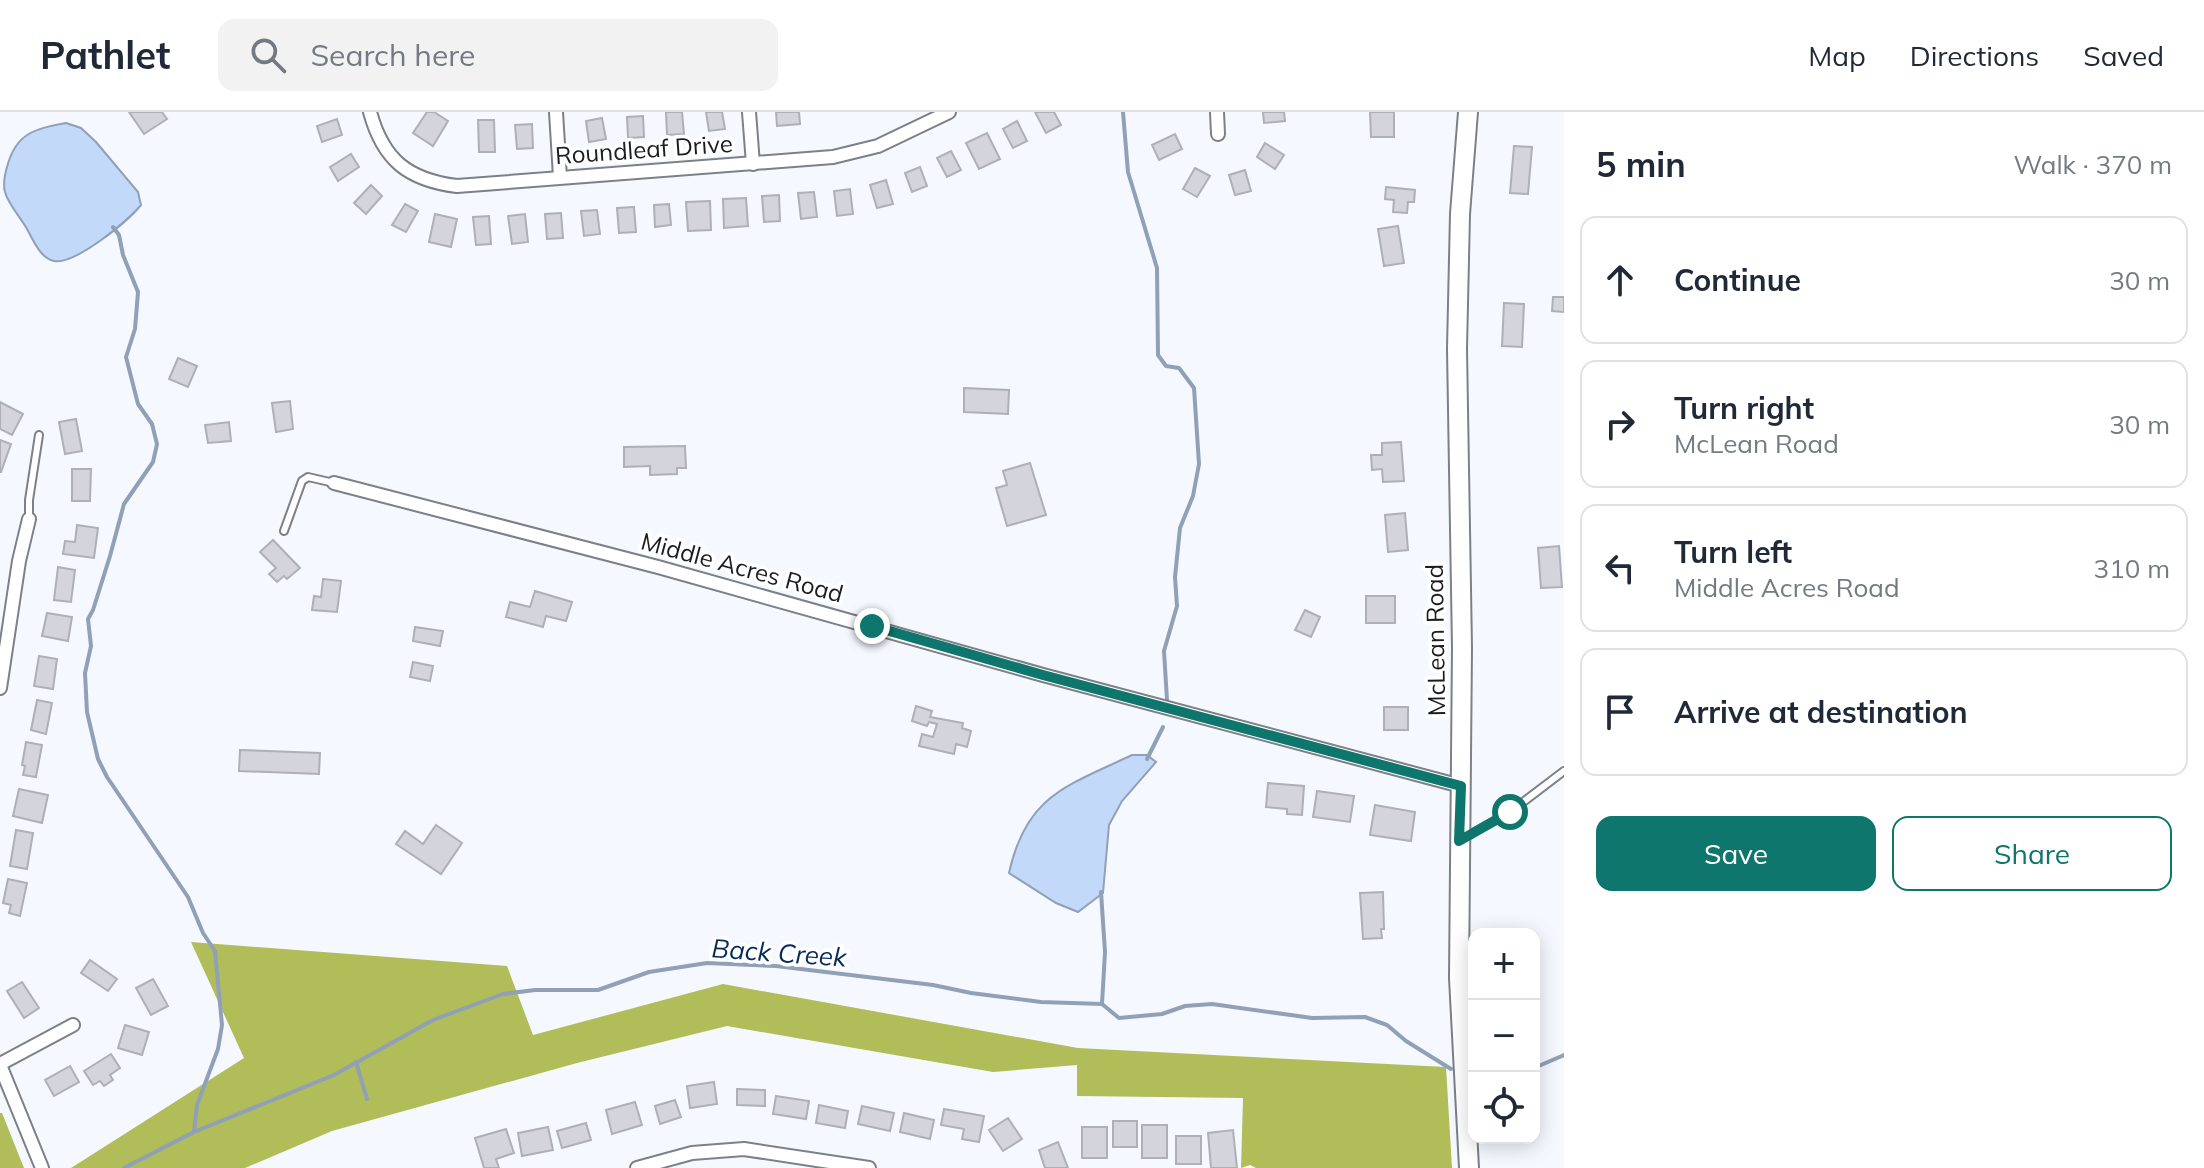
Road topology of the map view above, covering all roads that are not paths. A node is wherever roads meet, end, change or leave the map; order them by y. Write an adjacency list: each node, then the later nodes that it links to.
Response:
1 (370, 112): 9 (street, Roundleaf Drive)
2 (556, 112): 9 (street)
3 (749, 112): 8 (street)
4 (949, 112): 8 (street, Roundleaf Drive)
5 (1217, 112): 7 (street)
6 (1468, 112): 16 (street, McLean Road)
7 (1218, 134)
8 (753, 164): 9 (street, Roundleaf Drive)
9 (560, 177)
10 (39, 435): 12 (lane)
11 (334, 483): 13 (lane); 16 (street, Middle Acres Road)
12 (29, 519): 14 (street)
13 (284, 531)
14 (0, 688)
15 (1564, 771): 17 (lane)
16 (1461, 786): 17 (street, McLean Road)
17 (1459, 841): 23 (street, McLean Road)
18 (73, 1025): 19 (street)
19 (0, 1065): 20 (street)
20 (42, 1168)
21 (637, 1168): 22 (street)
22 (869, 1168)
23 (1469, 1168)

